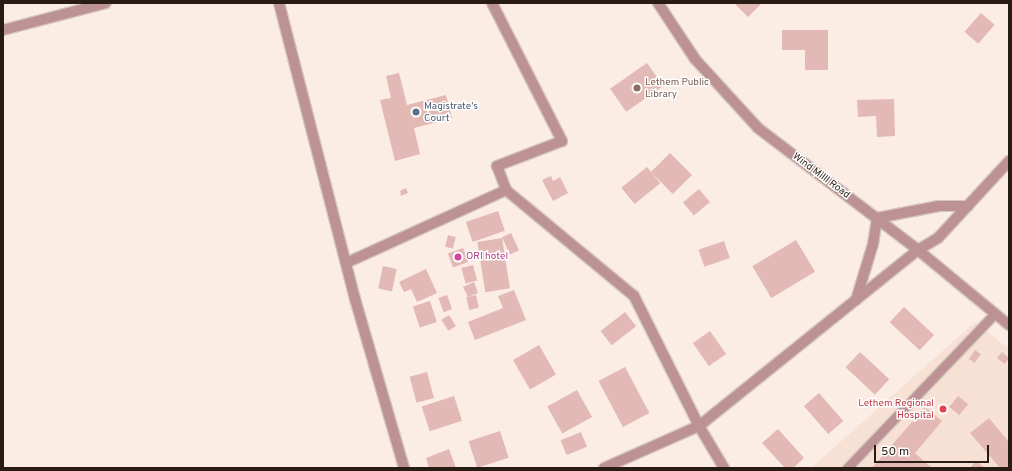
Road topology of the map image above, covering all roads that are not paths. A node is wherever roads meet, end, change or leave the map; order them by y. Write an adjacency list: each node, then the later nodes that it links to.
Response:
1 (106, 3): 5 (street)
2 (279, 3): 12 (street)
3 (492, 3): 8 (street)
4 (658, 3): 10 (street, Wind Milll Road)
5 (78, 7): 6 (street)
6 (3, 30)
7 (1009, 161): 9 (street)
8 (506, 190): 12 (street); 16 (street)
9 (968, 206): 10 (street); 11 (street)
10 (877, 218): 11 (street, Wind Milll Road); 13 (street)
11 (918, 250): 13 (street); 14 (street, Wind Milll Road)
12 (346, 263): 17 (street)
13 (856, 300): 16 (street)
14 (995, 313): 15 (street, Wind Milll Road); 20 (lane)
15 (1009, 325)
16 (699, 426): 18 (street); 19 (street)
17 (404, 468)
18 (604, 468)
19 (724, 468)
20 (847, 468)

